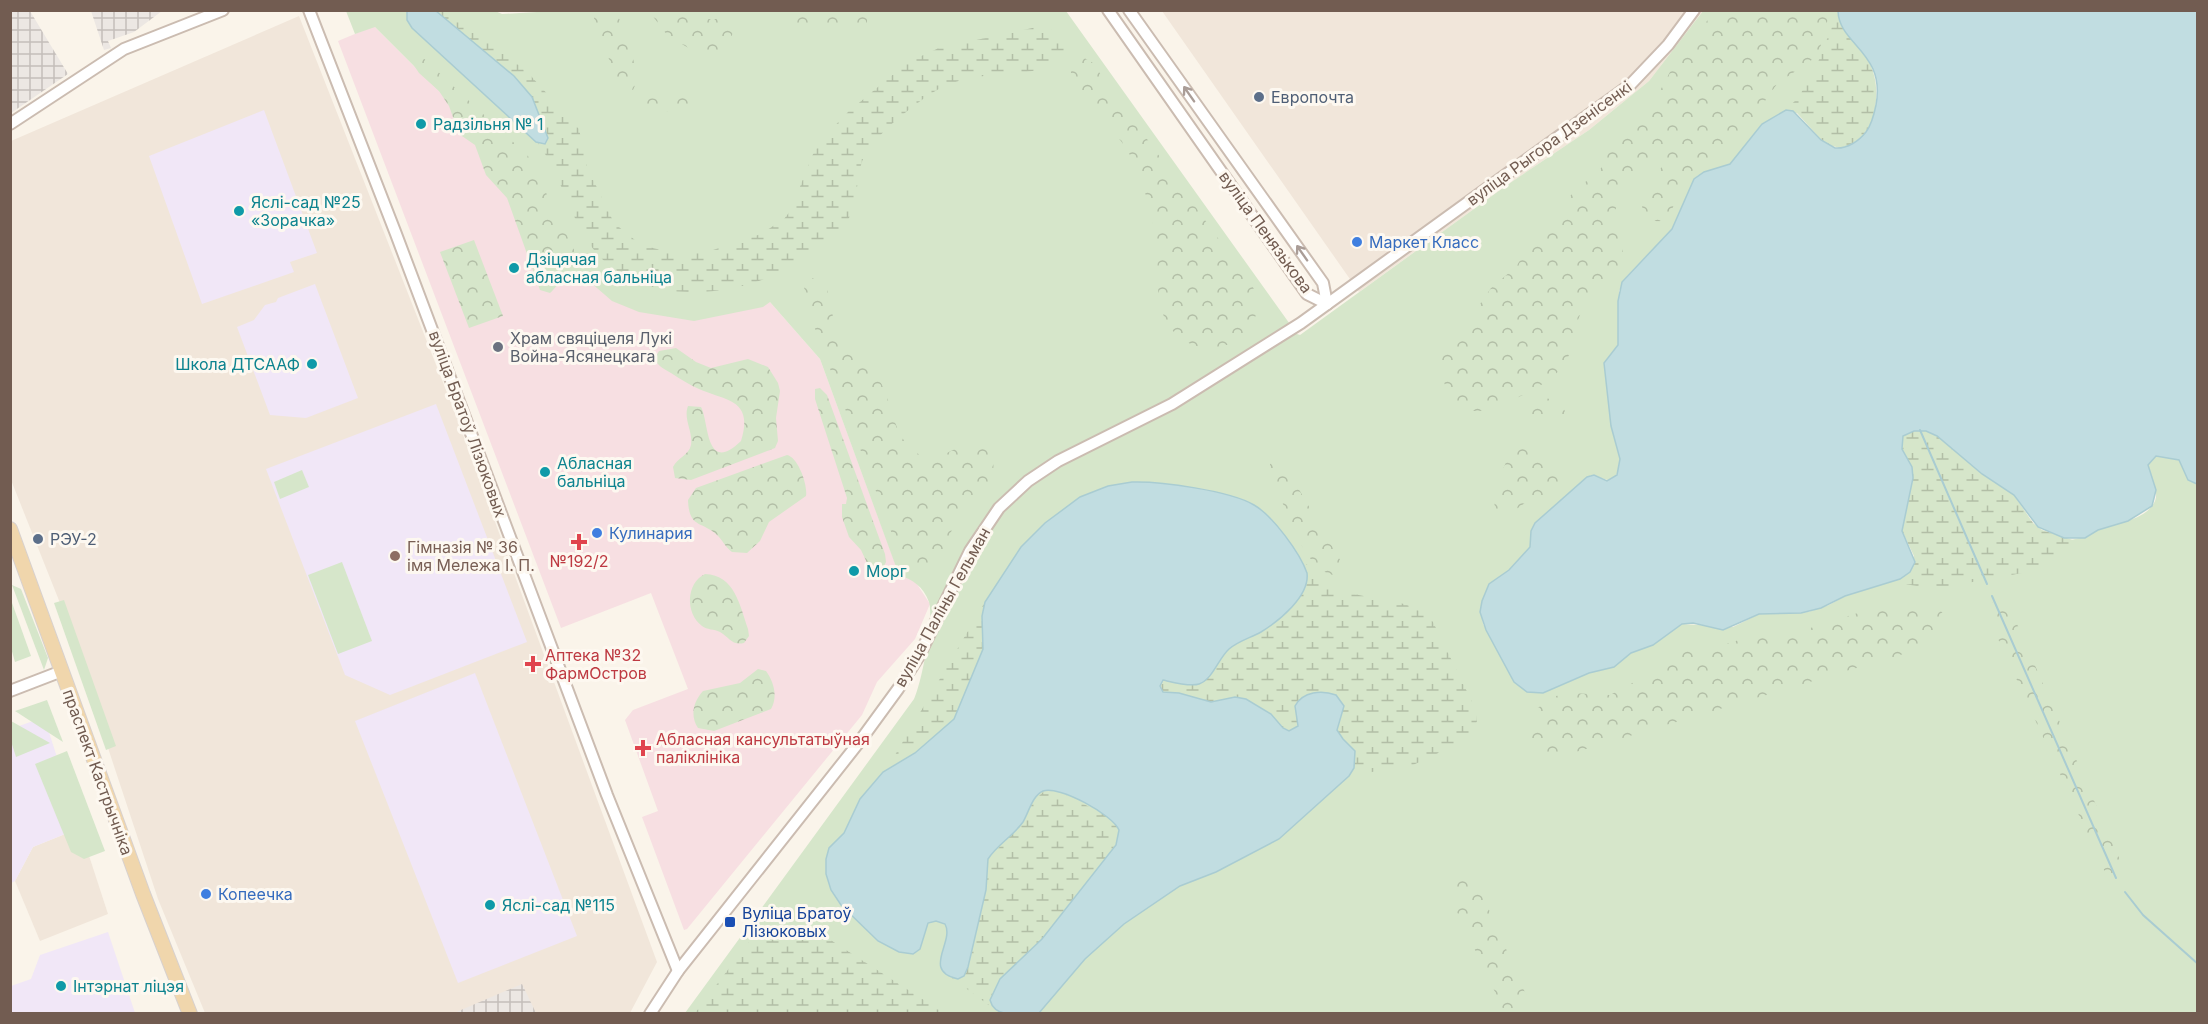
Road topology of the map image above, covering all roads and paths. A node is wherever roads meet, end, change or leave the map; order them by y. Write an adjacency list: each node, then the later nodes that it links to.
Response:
1 (223, 10): 6 (street)
2 (309, 10): 11 (street, вуліца Братоў Лізюковых)
3 (1108, 10): 7 (street, вуліца Пенязькова)
4 (1129, 10): 7 (street, вуліца Пенязькова, one-way to 4)
5 (1694, 10): 7 (street, вуліца Рыгора Дзенісенкі)
6 (10, 124)
7 (1327, 304): 11 (street, вуліца Паліны Гельман)
8 (10, 529): 9 (main road, праспект Кастрычніка)
9 (62, 671): 10 (street); 12 (main road, праспект Кастрычніка)
10 (10, 690)
11 (678, 971): 13 (street, вуліца Паліны Гельман)
12 (190, 1014)
13 (650, 1014)

